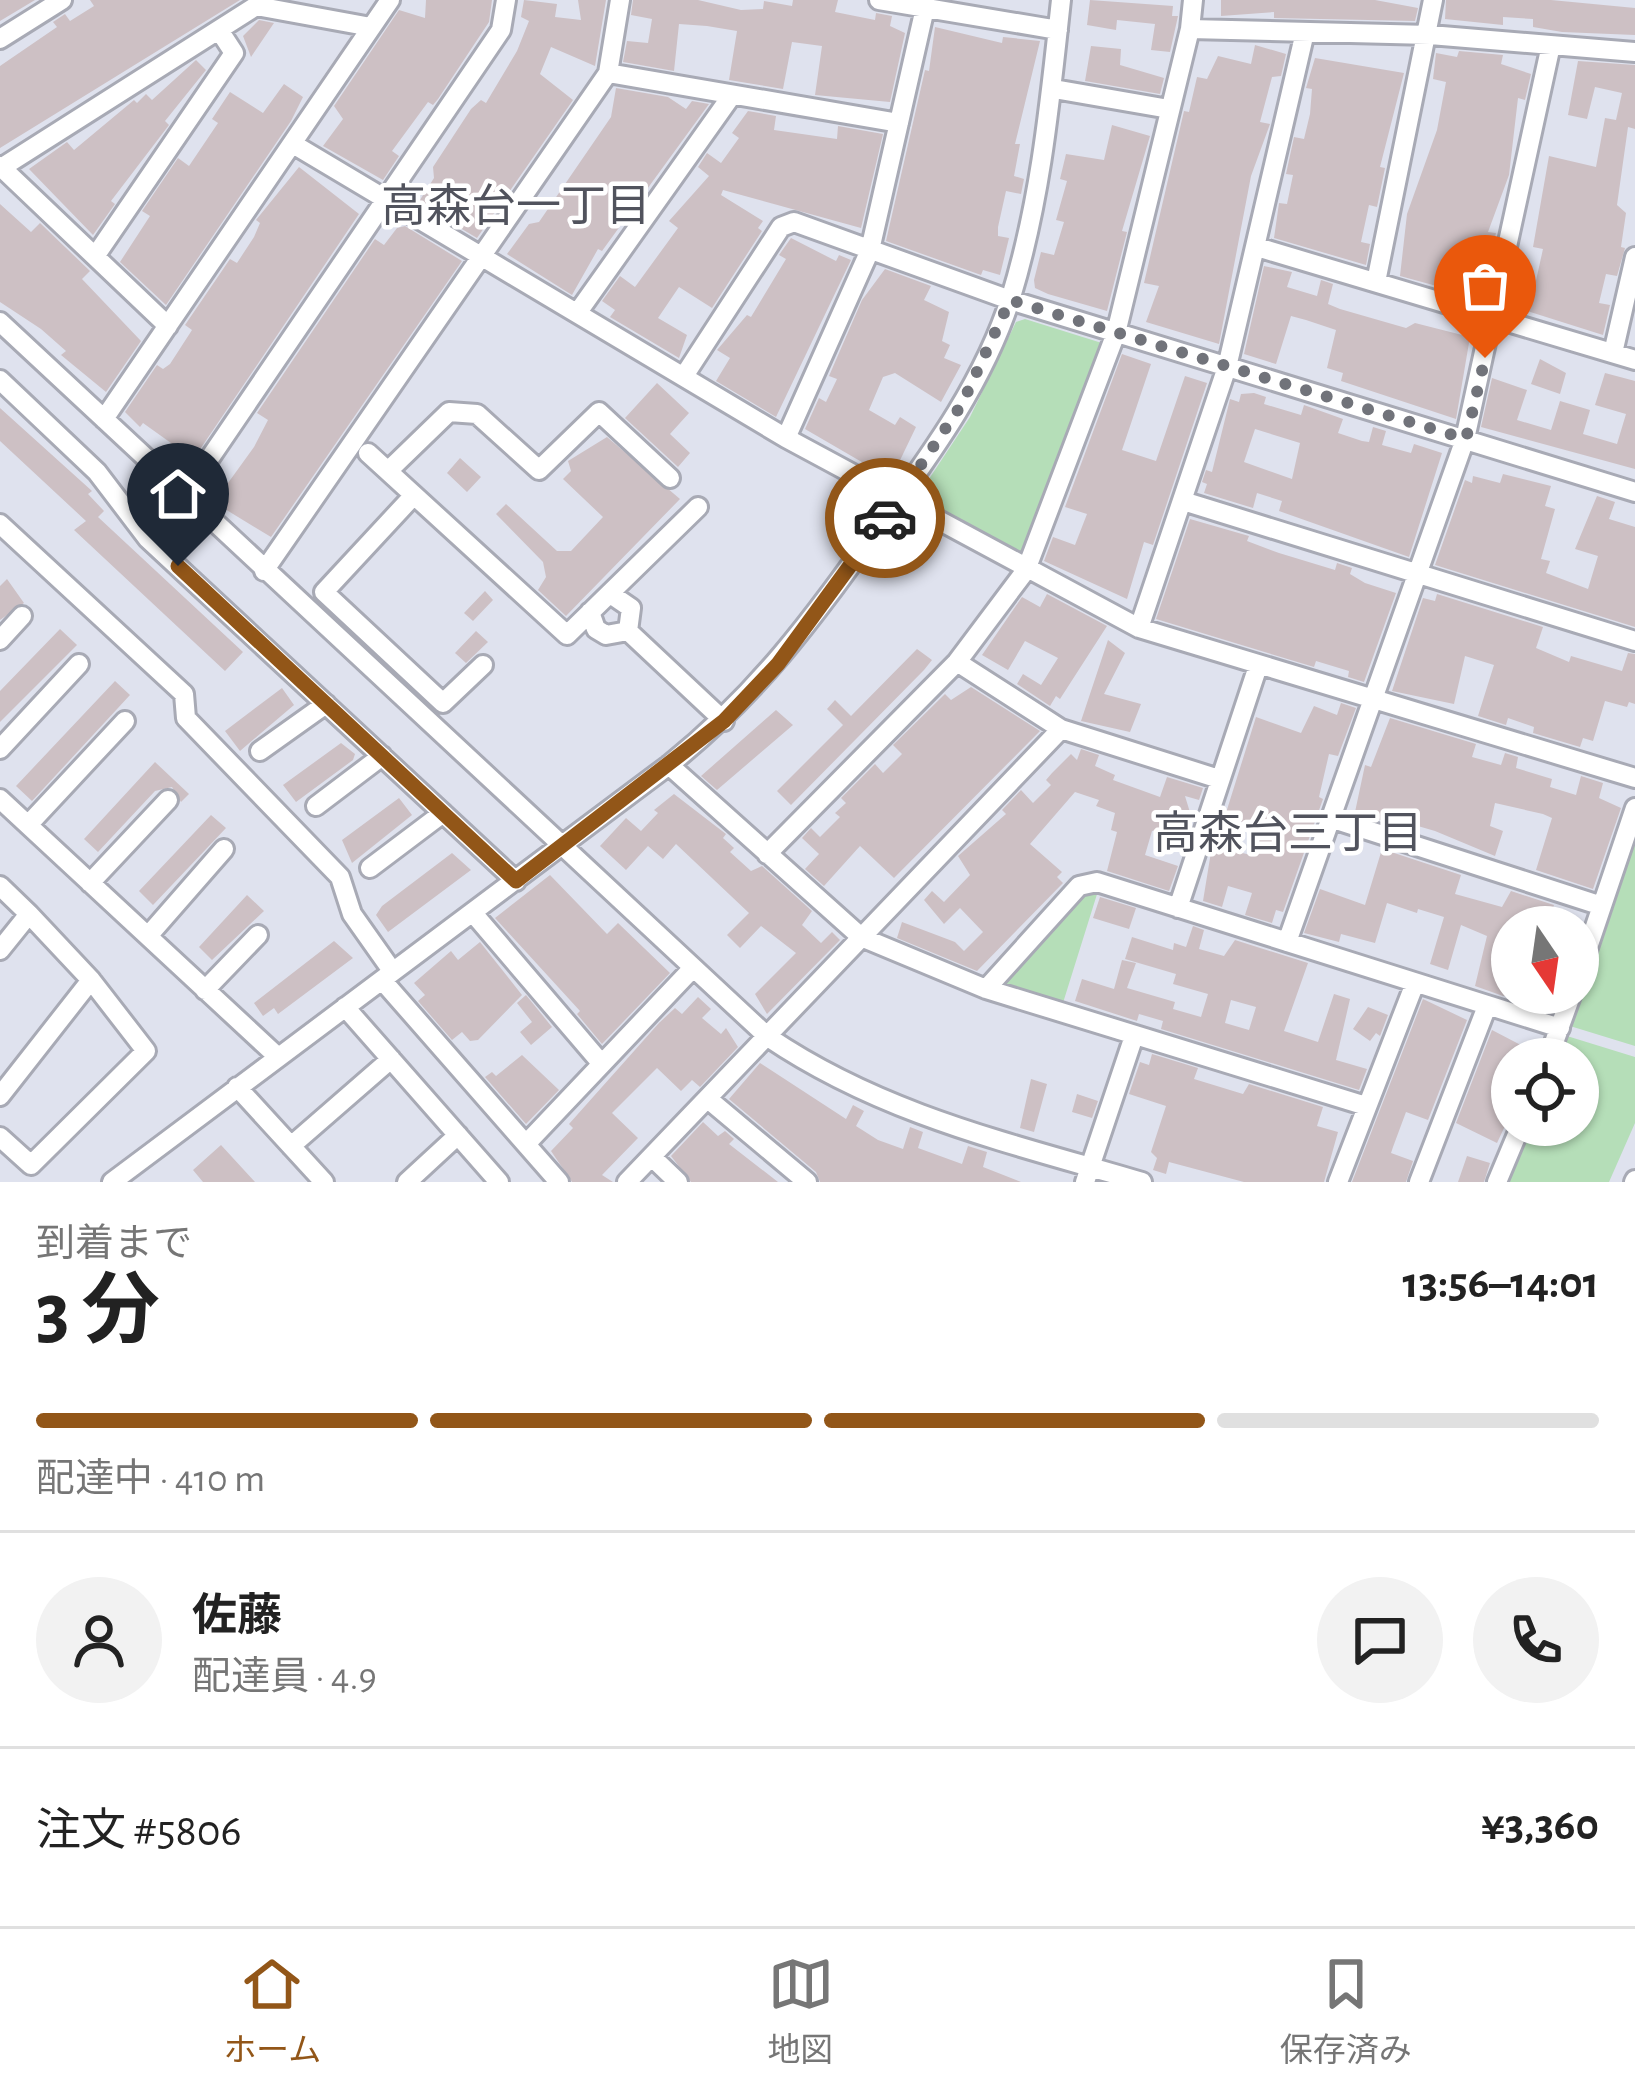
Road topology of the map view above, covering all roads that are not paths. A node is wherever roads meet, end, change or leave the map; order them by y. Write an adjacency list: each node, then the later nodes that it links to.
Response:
1 (62, 0): 16 (street)
2 (390, 0): 10 (street)
3 (506, 0): 26 (street)
4 (620, 0): 19 (street)
5 (879, 0): 9 (street)
6 (1061, 0): 13 (street)
7 (1193, 0): 11 (street)
8 (1432, 0): 15 (street)
9 (925, 8): 13 (street); 23 (street)
10 (371, 27): 12 (street); 24 (street)
11 (1190, 29): 14 (street); 22 (street)
12 (219, 30): 25 (street); 29 (street)
13 (1058, 30): 20 (street)
14 (1305, 32): 15 (street); 27 (street)
15 (1430, 34): 17 (street); 32 (street)
16 (0, 39)
17 (1551, 45): 18 (street); 35 (street)
18 (1635, 52)
19 (608, 73): 21 (street); 31 (street)
20 (1054, 89): 22 (street); 33 (street)
21 (732, 95): 23 (street); 34 (street)
22 (1169, 110): 38 (street)
23 (899, 123): 28 (street)
24 (293, 144): 26 (street); 37 (street)
25 (3, 175): 29 (street)
26 (386, 200): 31 (street); 52 (street)
27 (1257, 247): 32 (street); 41 (street)
28 (870, 250): 33 (street); 42 (street); 45 (street)
29 (96, 255): 37 (street)
30 (1635, 256): 39 (street)
31 (479, 257): 34 (street); 58 (street)
32 (1376, 282): 35 (street)
33 (1010, 300): 38 (street); 53 (street)
34 (578, 312): 42 (street)
35 (1495, 318): 39 (street); 46 (street)
36 (0, 322): 44 (street)
37 (168, 326): 44 (street)
38 (1116, 333): 41 (street); 57 (street)
39 (1613, 352): 40 (street)
40 (1635, 359)
41 (1227, 368): 46 (street); 54 (street)
42 (684, 376): 45 (street)
43 (0, 380): 72 (street)
44 (104, 419): 52 (street)
45 (786, 438): 53 (street)
46 (1466, 439): 50 (street); 59 (street)
47 (368, 453): 48 (street)
48 (388, 472): 49 (street); 51 (street)
49 (670, 478)
50 (1635, 492)
51 (414, 495): 61 (street); 69 (street)
52 (184, 496): 58 (street)
53 (897, 501): 57 (street); 74 (street)
54 (1183, 501): 59 (street); 63 (street)
55 (698, 507): 60 (street)
56 (0, 524): 107 (street)
57 (1026, 570): 63 (street); 67 (street)
58 (264, 571): 89 (street)
59 (1417, 574): 66 (street); 71 (street)
60 (612, 595): 61 (street); 64 (street)
61 (590, 612): 64 (street)
62 (22, 616): 65 (street)
63 (1139, 628): 70 (street)
64 (628, 631): 74 (street)
65 (0, 640)
66 (1635, 641)
67 (957, 662): 75 (street); 91 (street)
68 (79, 664): 76 (street)
69 (483, 665)
70 (1258, 666): 71 (street); 81 (street)
71 (1373, 697): 80 (street); 87 (street)
72 (326, 704): 77 (street); 78 (street)
73 (125, 721): 88 (street)
74 (724, 721): 79 (street)
75 (1061, 729): 81 (street); 103 (street)
76 (0, 748)
77 (260, 751)
78 (382, 756): 84 (street); 86 (street)
79 (669, 765): 89 (street); 91 (street)
80 (1635, 778)
81 (1219, 779): 97 (street)
82 (0, 799): 88 (street)
83 (168, 800): 94 (street)
84 (316, 806)
85 (1635, 808): 96 (street)
86 (443, 813): 92 (street); 93 (street)
87 (1330, 818): 96 (street); 104 (street)
88 (28, 825): 94 (street)
89 (562, 846): 93 (street); 106 (street)
90 (224, 849): 102 (street)
91 (767, 854): 103 (street)
92 (370, 868)
93 (516, 881): 99 (street)
94 (90, 883): 102 (street)
95 (0, 886): 98 (street)
96 (1602, 907): 100 (street)
97 (1178, 908): 104 (street); 110 (street)
98 (28, 914): 105 (street); 108 (street)
99 (472, 914): 107 (street); 121 (street)
100 (1599, 916)
101 (258, 935): 111 (street)
102 (148, 936): 111 (street)
103 (862, 937): 110 (street); 117 (street)
104 (1287, 942): 109 (street)
105 (0, 950)
106 (691, 970): 117 (street); 121 (street)
107 (385, 973): 113 (street); 128 (street)
108 (91, 980): 123 (street); 127 (street)
109 (1414, 983): 112 (street); 125 (street)
110 (986, 989): 116 (street)
111 (205, 990): 119 (street)
112 (1487, 1006): 115 (street); 143 (street)
113 (345, 1007): 119 (street); 120 (street)
114 (1565, 1014): 115 (street)
115 (1560, 1028): 118 (street)
116 (1134, 1036): 125 (street); 132 (street)
117 (768, 1037): 124 (street); 132 (street)
118 (1556, 1038)
119 (277, 1056): 122 (street)
120 (392, 1059): 126 (street); 130 (street)
121 (601, 1064): 128 (street)
122 (237, 1087): 130 (street); 133 (street)
123 (0, 1096)
124 (708, 1099): 131 (street); 140 (street)
125 (1366, 1106): 142 (street)
126 (458, 1135): 135 (street); 136 (street)
127 (0, 1137)
128 (526, 1144): 137 (street)
129 (1512, 1146): 144 (street)
130 (291, 1147): 134 (street)
131 (652, 1157): 138 (street); 139 (street)
132 (1088, 1174): 141 (street)
133 (126, 1178)
134 (324, 1182)
135 (406, 1182)
136 (499, 1182)
137 (559, 1182)
138 (627, 1182)
139 (678, 1182)
140 (807, 1182)
141 (1142, 1182)
142 (1338, 1182)
143 (1419, 1182)
144 (1497, 1182)

